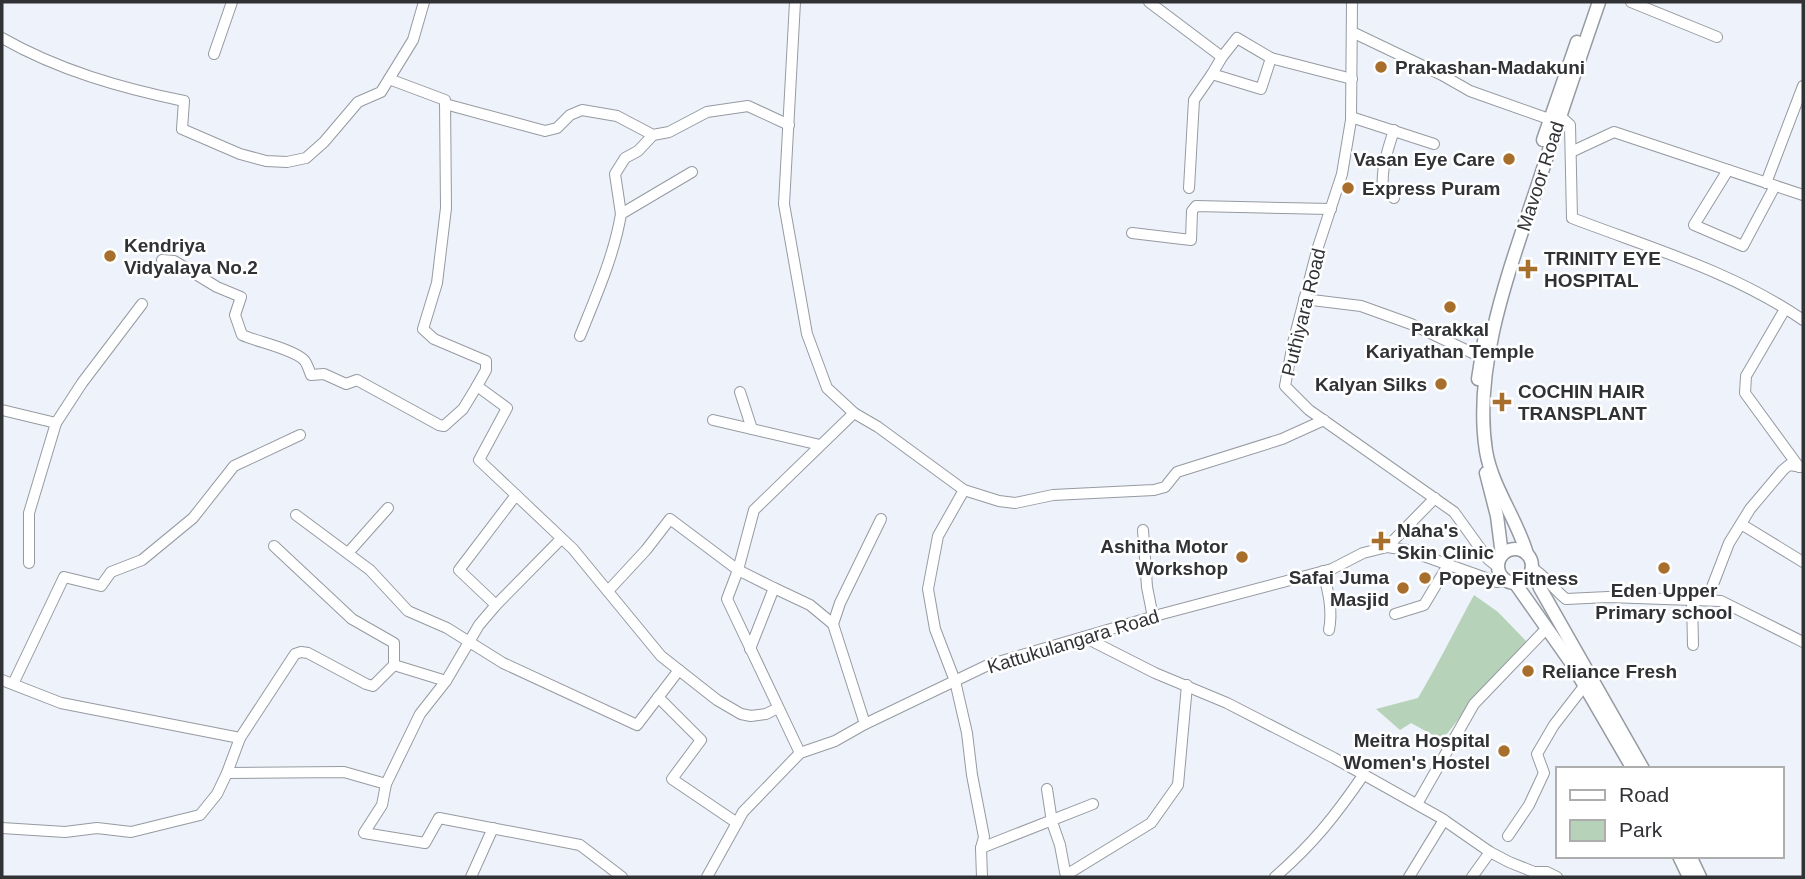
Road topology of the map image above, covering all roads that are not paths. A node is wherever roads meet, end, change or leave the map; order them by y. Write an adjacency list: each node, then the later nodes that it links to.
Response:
1 (232, 2): 12 (street)
2 (424, 2): 16 (street)
3 (795, 2): 22 (street)
4 (1149, 2): 13 (street)
5 (1352, 2): 9 (street, Puthiyara Road)
6 (1591, 2): 21 (main road, Mavoor Road)
7 (1599, 2): 21 (main road, Mavoor Road)
8 (1631, 2): 10 (street)
9 (1352, 32): 17 (street, Puthiyara Road); 21 (street)
10 (1717, 37)
11 (2, 38): 16 (street)
12 (215, 54)
13 (1222, 57): 14 (street); 15 (street)
14 (1271, 58): 15 (street); 17 (street)
15 (1212, 74): 30 (street)
16 (389, 79): 19 (street)
17 (1352, 79): 20 (street, Puthiyara Road)
18 (1803, 86): 29 (street)
19 (445, 104): 24 (street); 43 (street)
20 (1351, 117): 23 (street); 33 (street, Puthiyara Road)
21 (1554, 117): 26 (street); 42 (main road, Mavoor Road); 66 (main road, Mavoor Road)
22 (789, 125): 24 (street); 46 (street)
23 (1394, 130): 25 (street); 32 (street)
24 (653, 135): 34 (street)
25 (1434, 144)
26 (1571, 152): 27 (street); 39 (street)
27 (1728, 170): 29 (street); 29 (street)
28 (692, 172): 34 (street)
29 (1771, 184): 31 (street)
30 (1189, 188)
31 (1803, 195)
32 (1394, 198)
33 (1331, 209): 35 (street); 37 (street, Puthiyara Road)
34 (621, 214): 41 (street)
35 (1132, 233)
36 (162, 260): 43 (street)
37 (1304, 299): 42 (street); 48 (street, Puthiyara Road)
38 (142, 304): 49 (street)
39 (1785, 309): 40 (street); 53 (street)
40 (1803, 320)
41 (580, 336)
42 (1480, 357): 67 (main road, Mavoor Road)
43 (477, 386): 55 (street)
44 (740, 391): 50 (street)
45 (2, 411): 49 (street)
46 (853, 413): 52 (street); 54 (street)
47 (713, 420): 50 (street)
48 (1324, 420): 54 (street); 56 (street, Puthiyara Road)
49 (57, 423): 69 (street)
50 (752, 429): 52 (street)
51 (299, 435): 95 (street)
52 (820, 445): 72 (street)
53 (1801, 467): 60 (street)
54 (964, 490): 94 (street)
55 (516, 495): 62 (street); 79 (street)
56 (1435, 498): 64 (street); 67 (street, Puthiyara Road)
57 (387, 508): 65 (street)
58 (296, 515): 65 (street)
59 (881, 519): 82 (street)
60 (1741, 524): 68 (street); 78 (street)
61 (1143, 530): 81 (street)
62 (561, 539): 76 (street); 79 (street)
63 (274, 545): 90 (street)
64 (1387, 547): 70 (street); 73 (street, Kattukulangara Road)
65 (348, 553): 87 (street)
66 (1528, 554): 67 (main road); 71 (main road, Mavoor Road)
67 (1500, 561): 74 (main road, Mavoor Road)
68 (1803, 562)
69 (29, 564)
70 (1448, 565): 74 (street); 80 (street)
71 (1532, 568): 74 (main road); 77 (street); 104 (main road, Mavoor Road)
72 (738, 570): 75 (street); 76 (street); 89 (street)
73 (1323, 571): 81 (street, Kattukulangara Road); 84 (street)
74 (1510, 582): 83 (main road, Mavoor Road)
75 (774, 588): 82 (street); 89 (street)
76 (608, 591): 91 (street)
77 (1692, 600): 78 (street); 88 (street)
78 (1707, 600): 86 (street)
79 (496, 605): 87 (street)
80 (1395, 614)
81 (1153, 617): 85 (street, Kattukulangara Road)
82 (833, 624): 100 (street)
83 (1547, 628): 97 (main road, Mavoor Road); 110 (street)
84 (1329, 630)
85 (1084, 637): 94 (street, Kattukulangara Road); 96 (street)
86 (1803, 642)
87 (468, 643): 93 (street); 98 (street)
88 (1693, 645)
89 (750, 649): 99 (street)
90 (394, 665): 93 (street); 101 (street)
91 (679, 670): 98 (street); 99 (street)
92 (2, 680): 95 (street)
93 (446, 681): 107 (street)
94 (955, 681): 100 (street, Kattukulangara Road); 117 (street)
95 (13, 684): 101 (street)
96 (1187, 685): 106 (street); 122 (street)
97 (1585, 685): 103 (main road, Mavoor Road); 116 (street)
98 (658, 697): 113 (street)
99 (778, 708): 102 (street)
100 (866, 724): 102 (street, Kattukulangara Road)
101 (240, 738): 105 (street)
102 (800, 753): 113 (street, Kattukulangara Road)
103 (1632, 767)
104 (1642, 767)
105 (227, 773): 107 (street); 114 (street)
106 (1364, 774): 110 (street); 127 (street)
107 (386, 784): 115 (street)
108 (1047, 789): 112 (street)
109 (1093, 804): 112 (street)
110 (1417, 804): 111 (street)
111 (1444, 820): 118 (street); 128 (street)
112 (1052, 822): 117 (street); 122 (street)
113 (737, 823): 125 (street, Kattukulangara Road)
114 (2, 828)
115 (493, 828): 123 (street); 124 (street)
116 (1508, 836)
117 (981, 848): 126 (street)
118 (1490, 852): 121 (street); 129 (street)
119 (1680, 858): 131 (main road)
120 (1691, 858): 132 (main road)
121 (1540, 875): 130 (street)
122 (1066, 876)
123 (471, 877)
124 (622, 877)
125 (706, 877)
126 (982, 877)
127 (1275, 877)
128 (1409, 877)
129 (1472, 877)
130 (1557, 877)
131 (1689, 877)
132 (1700, 877)

